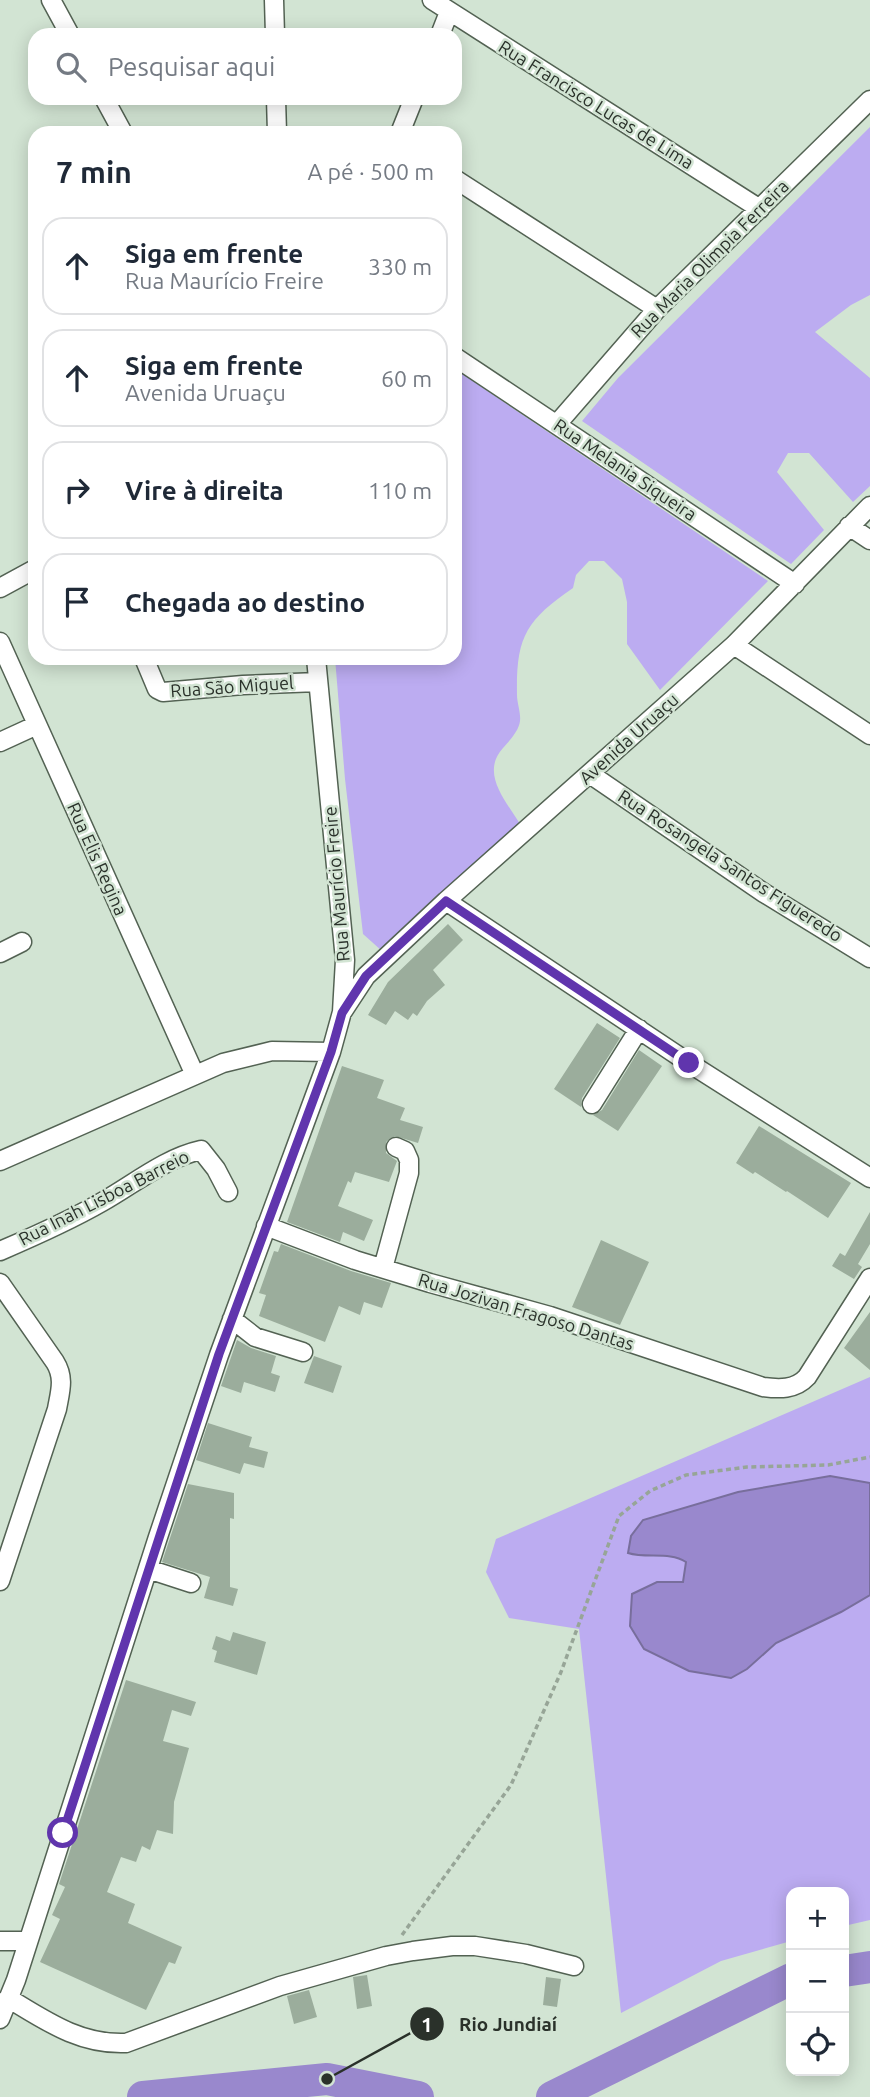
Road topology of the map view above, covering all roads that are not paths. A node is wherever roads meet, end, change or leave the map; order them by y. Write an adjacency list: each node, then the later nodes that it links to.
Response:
1 (51, 0): 5 (street)
2 (274, 0): 6 (street)
3 (432, 0): 4 (street, Rua Francisco Lucas de Lima)
4 (449, 12): 7 (street); 16 (street, Rua Francisco Lucas de Lima)
5 (66, 28)
6 (275, 28)
7 (443, 28)
8 (870, 100): 16 (street, Rua Maria Olimpia Ferreira)
9 (108, 105): 12 (street)
10 (276, 105): 13 (street)
11 (411, 105): 14 (street)
12 (119, 126)
13 (277, 126)
14 (403, 126)
15 (462, 184): 17 (street)
16 (760, 209): 17 (street, Rua Maria Olimpia Ferreira)
17 (657, 309): 19 (street, Rua Maria Olimpia Ferreira)
18 (462, 362): 19 (street, Rua Melania Siqueira)
19 (557, 425): 24 (street, Rua Melania Siqueira)
20 (870, 506): 21 (street, Avenida Uruaçu)
21 (849, 526): 22 (street); 24 (street, Avenida Uruaçu)
22 (870, 540)
23 (28, 573): 25 (street)
24 (795, 584): 27 (street, Avenida Uruaçu)
25 (0, 588)
26 (0, 642): 31 (street, Rua Elis Regina)
27 (734, 645): 32 (street); 34 (street, Avenida Uruaçu)
28 (147, 665): 30 (street, Rua São Miguel)
29 (317, 665): 30 (street, Rua Maurício Freire)
30 (318, 682): 36 (street, Rua Maurício Freire)
31 (37, 725): 33 (street); 44 (street, Rua Elis Regina)
32 (870, 735)
33 (0, 742)
34 (590, 774): 35 (street, Avenida Uruaçu); 39 (street, Rua Rosangela Santos Figueredo)
35 (446, 901): 40 (street, Avenida Uruaçu); 42 (street)
36 (343, 940): 40 (street); 41 (street, Rua Maurício Freire)
37 (22, 942): 38 (street)
38 (0, 953)
39 (870, 958)
40 (379, 963): 41 (street, Avenida Uruaçu)
41 (342, 1013): 43 (street, Rua Maurício Freire)
42 (639, 1029): 45 (street); 48 (street)
43 (331, 1052): 44 (street); 50 (street, Rua Maurício Freire)
44 (195, 1075): 47 (street)
45 (592, 1104)
46 (396, 1147): 52 (street)
47 (0, 1161)
48 (870, 1178)
49 (228, 1192): 51 (street, Rua Inah Lisboa Barreio)
50 (266, 1226): 52 (street, Rua Jozivan Fragoso Dantas); 55 (street, Rua Maurício Freire)
51 (0, 1251)
52 (383, 1268): 53 (street, Rua Jozivan Fragoso Dantas)
53 (870, 1278)
54 (0, 1283): 58 (street)
55 (232, 1319): 56 (street); 57 (street, Rua Maurício Freire)
56 (303, 1352)
57 (148, 1569): 59 (street); 61 (street, Rua Maurício Freire)
58 (0, 1581)
59 (191, 1583)
60 (0, 1941): 61 (street)
61 (28, 1941): 63 (street, Rua Maurício Freire)
62 (574, 1966): 63 (street)
63 (8, 1998): 64 (street, Rua Maurício Freire)
64 (0, 2019)

